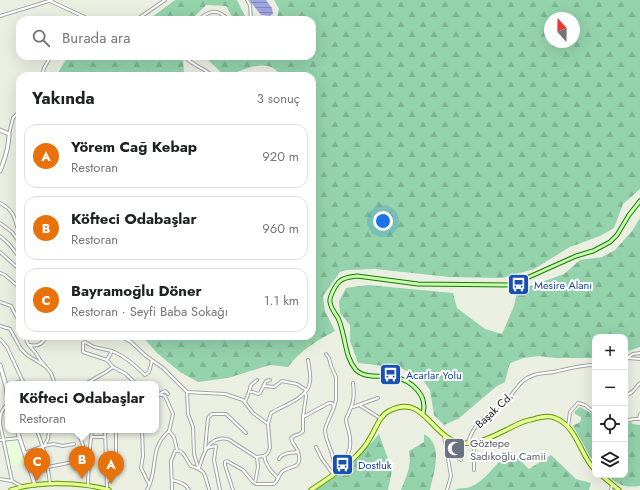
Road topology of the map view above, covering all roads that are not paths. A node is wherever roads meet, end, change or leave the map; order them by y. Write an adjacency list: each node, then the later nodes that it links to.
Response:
1 (51, 0): 4 (street); 5 (street)
2 (165, 0): 6 (street)
3 (247, 0): 9 (street)
4 (0, 16)
5 (83, 16)
6 (142, 16)
7 (204, 16): 8 (street)
8 (224, 16)
9 (251, 16)
10 (49, 60): 12 (street)
11 (188, 60): 13 (street)
12 (43, 72)
13 (208, 72)
14 (16, 115): 16 (street)
15 (0, 130): 16 (street)
16 (9, 134): 17 (street)
17 (0, 171)
18 (640, 201): 76 (main road)
19 (0, 203): 20 (street)
20 (16, 219)
21 (0, 223): 23 (street)
22 (0, 236): 25 (street)
23 (16, 238)
24 (0, 252): 26 (street)
25 (16, 253)
26 (16, 266)
27 (0, 273): 28 (street)
28 (16, 285)
29 (0, 302): 30 (street)
30 (16, 315)
31 (0, 326): 33 (street)
32 (0, 338): 55 (street)
33 (16, 340)
34 (16, 340): 50 (street)
35 (26, 340): 38 (street)
36 (45, 340): 38 (street)
37 (127, 340): 47 (street)
38 (28, 344): 50 (street)
39 (112, 351): 45 (street); 45 (street); 47 (street)
40 (640, 353): 42 (street)
41 (326, 354): 73 (street)
42 (628, 357)
43 (628, 358): 44 (street)
44 (640, 359)
45 (107, 360): 51 (street)
46 (308, 360): 62 (street)
47 (152, 361): 63 (street)
48 (0, 365): 54 (street)
49 (592, 365): 100 (street, Başak Cd.)
50 (45, 366): 56 (street)
51 (113, 367): 57 (street); 58 (street)
52 (257, 380): 64 (street)
53 (270, 380): 61 (street)
54 (6, 381)
55 (23, 381)
56 (53, 381)
57 (90, 381)
58 (133, 381)
59 (353, 383): 74 (street)
60 (640, 383): 68 (street)
61 (264, 386): 62 (street); 64 (street)
62 (306, 391): 78 (street); 82 (street)
63 (187, 392): 70 (street); 116 (street)
64 (250, 392): 70 (street)
65 (159, 394): 66 (street)
66 (168, 394)
67 (159, 395): 84 (street)
68 (628, 395)
69 (378, 398): 72 (street)
70 (245, 402): 82 (street)
71 (5, 405): 99 (street)
72 (359, 405): 74 (street); 79 (street)
73 (334, 407): 78 (street); 117 (street)
74 (352, 408): 117 (street)
75 (592, 410): 83 (street)
76 (423, 413): 79 (main road); 94 (main road)
77 (640, 414): 80 (street)
78 (303, 417): 107 (street)
79 (380, 418): 119 (main road)
80 (639, 419): 81 (street)
81 (628, 421)
82 (268, 424): 110 (street)
83 (568, 427): 100 (main road); 114 (main road)
84 (169, 431): 106 (street); 130 (street)
85 (19, 433): 97 (street)
86 (39, 433): 102 (street)
87 (49, 433): 102 (street)
88 (79, 433): 109 (street)
89 (92, 433): 95 (street)
90 (105, 433): 96 (street)
91 (116, 433): 125 (street)
92 (142, 433): 130 (street)
93 (246, 433): 105 (street)
94 (444, 436): 100 (main road); 103 (street)
95 (92, 437): 96 (street); 109 (street)
96 (105, 437): 125 (street)
97 (20, 438): 99 (street); 108 (street)
98 (0, 440): 99 (street)
99 (4, 440): 124 (street)
100 (470, 443): 118 (street)
101 (74, 444): 102 (street)
102 (44, 446): 108 (street); 115 (street)
103 (445, 446): 113 (street); 144 (street)
104 (316, 447): 119 (street)
105 (206, 449): 111 (street); 116 (street); 141 (street)
106 (177, 450): 116 (street); 123 (street)
107 (298, 452): 112 (street); 120 (street)
108 (25, 453): 128 (street)
109 (87, 455): 115 (street); 129 (street)
110 (264, 456): 111 (street); 120 (street)
111 (257, 457): 126 (street)
112 (279, 459)
113 (461, 460)
114 (592, 466)
115 (48, 467): 127 (street)
116 (199, 468): 133 (street)
117 (335, 469): 119 (street)
118 (474, 470)
119 (335, 474): 143 (main road)
120 (278, 478): 126 (street)
121 (604, 478): 131 (main road)
122 (0, 479): 124 (street)
123 (172, 480): 139 (street); 140 (street)
124 (12, 481): 132 (street)
125 (107, 482): 137 (street)
126 (255, 483): 142 (street)
127 (50, 484): 128 (main road); 129 (main road)
128 (35, 485): 132 (main road); 135 (main road)
129 (86, 485): 136 (main road); 137 (main road)
130 (150, 485): 138 (street)
131 (612, 485): 145 (street); 146 (main road)
132 (21, 486): 134 (main road)
133 (209, 489)
134 (11, 490)
135 (37, 490)
136 (83, 490)
137 (108, 490)
138 (147, 490)
139 (172, 490)
140 (189, 490)
141 (220, 490)
142 (233, 490)
143 (311, 490)
144 (447, 490)
145 (611, 490)
146 (619, 490)

